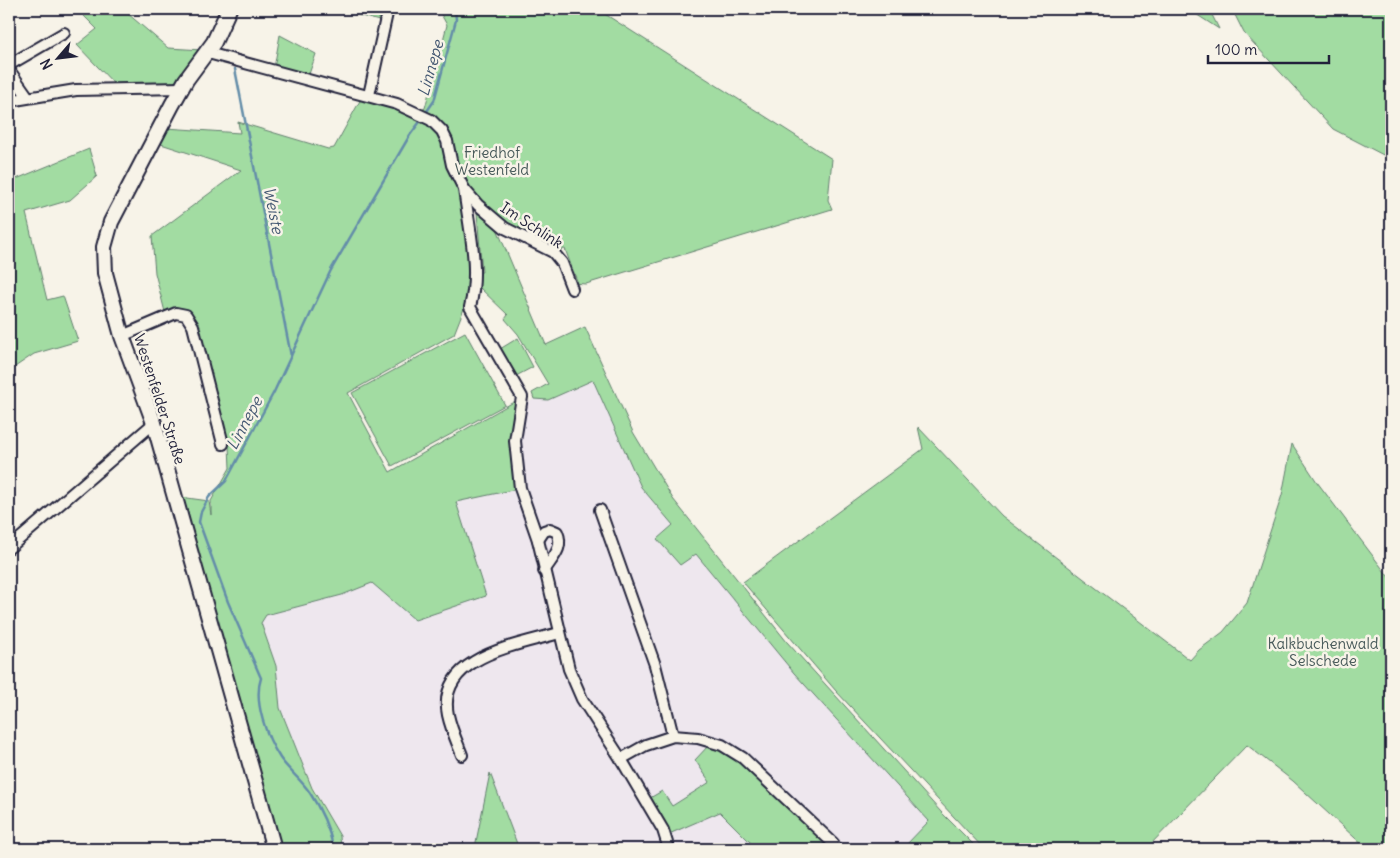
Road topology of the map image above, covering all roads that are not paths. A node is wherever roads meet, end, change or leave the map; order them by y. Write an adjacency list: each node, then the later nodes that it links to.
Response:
1 (229, 9): 4 (main road, Westenfelder Straße)
2 (388, 9): 8 (street)
3 (64, 33): 5 (street)
4 (208, 53): 7 (main road, Westenfelder Straße); 8 (street, Im Schlink)
5 (9, 65)
6 (9, 70): 9 (street)
7 (182, 88): 9 (street); 13 (main road, Westenfelder Straße)
8 (368, 95): 11 (street, Im Schlink)
9 (28, 97): 10 (street)
10 (9, 101)
11 (464, 190): 12 (street, Im Schlink); 17 (street)
12 (572, 289)
13 (122, 336): 14 (main road, Westenfelder Straße); 15 (street)
14 (154, 423): 18 (street); 24 (main road, Westenfelder Straße)
15 (223, 444)
16 (600, 510): 21 (street)
17 (538, 540): 19 (street); 19 (street)
18 (9, 548)
19 (544, 571): 20 (street)
20 (559, 633): 22 (street); 23 (street)
21 (673, 736): 23 (street); 26 (street)
22 (462, 755)
23 (621, 759): 25 (street)
24 (274, 849)
25 (669, 849)
26 (836, 849)

